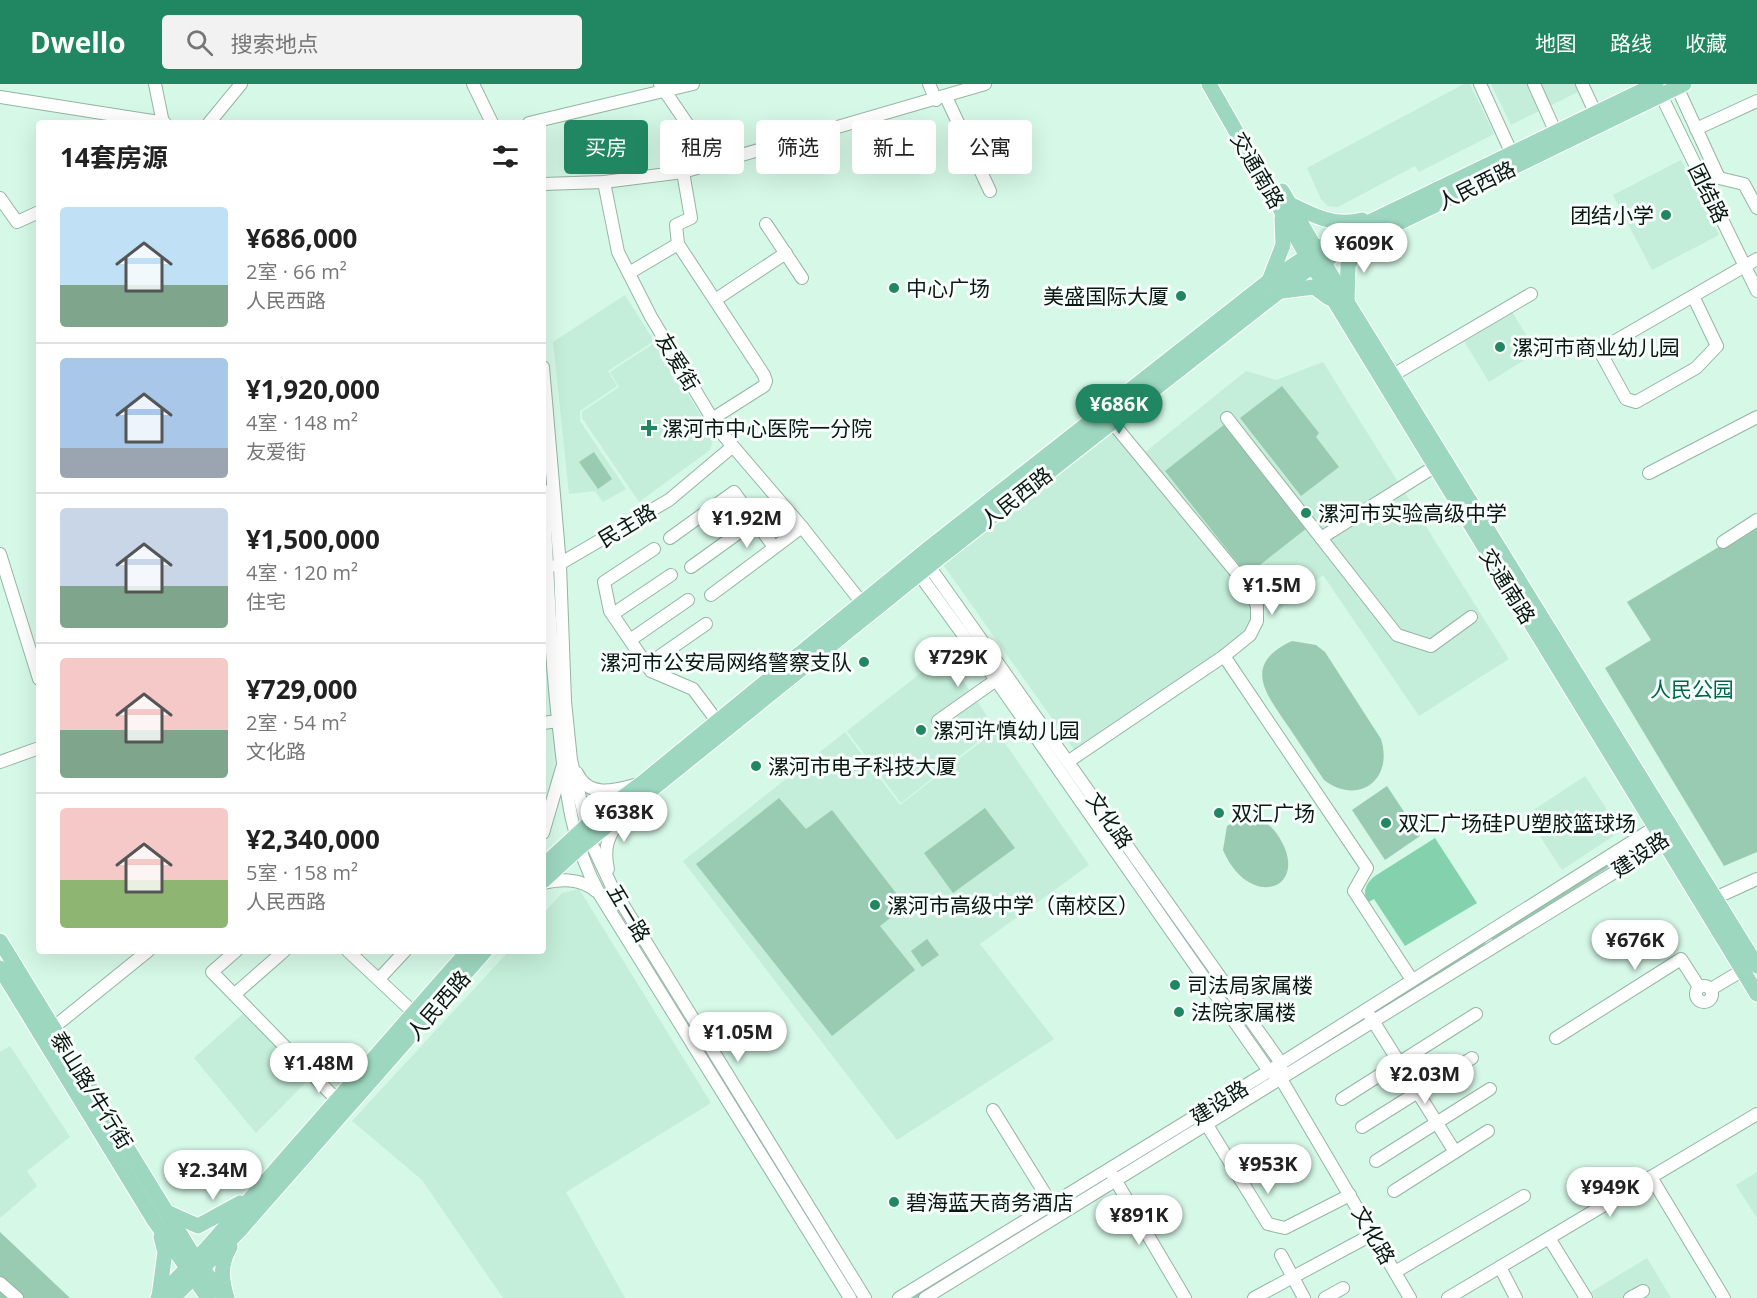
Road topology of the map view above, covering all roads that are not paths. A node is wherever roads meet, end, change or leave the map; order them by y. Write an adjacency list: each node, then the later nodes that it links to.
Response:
1 (155, 84): 21 (street)
2 (241, 84): 22 (street)
3 (473, 84): 23 (street)
4 (481, 84): 24 (street)
5 (693, 84): 14 (street)
6 (929, 84): 17 (street)
7 (986, 84): 17 (street)
8 (1209, 84): 37 (main road, 交通南路)
9 (1221, 84): 37 (main road, 交通南路)
10 (1480, 84): 30 (street)
11 (1534, 84): 28 (street)
12 (1582, 84): 19 (street)
13 (1681, 86): 15 (main road, 人民西路); 27 (street)
14 (662, 88): 25 (street); 26 (street)
15 (1659, 89): 19 (main road, 人民西路); 42 (main road, 人民西路); 47 (street, 团结路)
16 (0, 97): 20 (street)
17 (941, 98): 29 (street); 35 (street)
18 (1757, 101): 27 (street)
19 (1595, 112): 28 (main road, 人民西路)
20 (145, 120)
21 (163, 120)
22 (211, 120)
23 (491, 120)
24 (499, 120)
25 (540, 120)
26 (684, 120)
27 (1696, 129): 38 (street)
28 (1556, 133): 30 (main road, 人民西路)
29 (744, 154)
30 (1512, 154): 40 (main road, 人民西路)
31 (667, 174): 33 (street)
32 (683, 174): 43 (street)
33 (604, 182): 34 (street); 48 (street, 友爱街)
34 (546, 184)
35 (990, 191)
36 (0, 198): 39 (street)
37 (1285, 207): 40 (main road); 45 (main road, 交通南路); 50 (main road)
38 (1757, 208)
39 (36, 213)
40 (1386, 215): 45 (main road, 人民西路)
41 (766, 224): 44 (street)
42 (1364, 240): 45 (main road, 人民西路); 55 (main road)
43 (678, 244): 48 (street); 54 (street)
44 (786, 253): 49 (street); 54 (street)
45 (1315, 258): 50 (main road, 人民西路); 55 (main road, 交通南路)
46 (1757, 259): 47 (street)
47 (1746, 267): 51 (street, 团结路); 53 (street)
48 (629, 273): 59 (street, 友爱街)
49 (802, 278)
50 (1273, 287): 55 (main road); 60 (main road, 人民西路); 81 (main road, 人民西路)
51 (1757, 291)
52 (1531, 294): 56 (street)
53 (1693, 296): 53 (street)
54 (715, 300): 59 (street)
55 (1343, 305): 56 (main road, 交通南路); 63 (main road, 交通南路)
56 (1393, 375): 102 (main road, 交通南路)
57 (1754, 415): 64 (street)
58 (1227, 418): 70 (street)
59 (712, 419): 61 (street, 友爱街)
60 (1111, 421): 78 (main road, 人民西路); 86 (street)
61 (732, 447): 68 (street, 友爱街); 75 (street, 民主路)
62 (546, 453): 75 (street, 五一路)
63 (1434, 467): 70 (street); 101 (main road, 交通南路)
64 (1649, 473)
65 (1757, 520): 71 (street)
66 (755, 521): 69 (street); 72 (street); 76 (street)
67 (546, 523): 75 (street, 五一路)
68 (802, 527): 72 (street); 81 (street, 友爱街)
69 (670, 538)
70 (1321, 538): 83 (street)
71 (1723, 542)
72 (774, 547): 79 (street)
73 (654, 549): 82 (street)
74 (0, 554): 88 (street)
75 (550, 567): 90 (street, 五一路); 97 (street, 五一路)
76 (691, 567)
77 (671, 575): 82 (street)
78 (928, 575): 89 (street, 文化路); 95 (street, 文化路); 99 (main road, 人民西路)
79 (711, 595)
80 (688, 600): 85 (street)
81 (862, 603): 91 (main road, 人民西路)
82 (613, 615): 85 (street)
83 (1471, 617)
84 (706, 624): 87 (street)
85 (630, 640): 87 (street)
86 (1224, 656): 95 (street); 124 (street)
87 (647, 664): 91 (street)
88 (36, 669)
89 (996, 680): 92 (street); 136 (street, 文化路)
90 (558, 721): 93 (street); 97 (street, 五一路)
91 (717, 721): 98 (main road, 人民西路)
92 (938, 722)
93 (546, 723)
94 (36, 749): 96 (street)
95 (1069, 761): 135 (street, 文化路)
96 (0, 762)
97 (567, 762): 98 (street); 100 (street); 103 (street, 五一路)
98 (642, 783): 103 (main road, 人民西路)
99 (640, 800): 103 (main road, 人民西路); 108 (street)
100 (546, 823)
101 (1657, 826): 102 (main road, 交通南路); 111 (street, 建设路)
102 (1671, 837): 110 (main road, 交通南路); 113 (street, 建设路); 121 (main road, 交通南路)
103 (582, 838): 104 (main road, 人民西路); 105 (main road, 人民西路); 108 (street, 五一路); 109 (street, 五一路)
104 (546, 864)
105 (546, 879)
106 (1757, 879): 110 (street)
107 (546, 882): 109 (street)
108 (612, 887): 175 (street, 五一路)
109 (600, 895): 174 (street, 五一路)
110 (1715, 898): 121 (main road, 交通南路)
111 (1485, 934): 113 (street); 124 (street, 建设路)
112 (0, 941): 131 (main road, 泰山路/牛行街)
113 (1493, 948): 130 (street, 建设路)
114 (144, 954): 131 (street)
115 (233, 954): 125 (street)
116 (281, 954): 125 (street)
117 (356, 954): 123 (street)
118 (402, 954): 123 (street)
119 (465, 954): 128 (main road, 人民西路)
120 (482, 954): 159 (main road, 人民西路)
121 (1752, 966): 126 (main road, 交通南路); 132 (street)
122 (0, 968): 158 (main road, 泰山路/牛行街)
123 (379, 979): 128 (street)
124 (1412, 980): 127 (street, 建设路)
125 (235, 994): 140 (street)
126 (1757, 994)
127 (1366, 1010): 130 (street); 135 (street, 建设路)
128 (413, 1012): 140 (main road, 人民西路)
129 (1476, 1014): 134 (street)
130 (1374, 1022): 134 (street); 137 (street, 建设路)
131 (54, 1028): 158 (main road, 泰山路/牛行街)
132 (1556, 1038)
133 (1472, 1058): 139 (street)
134 (1400, 1062): 139 (street); 141 (street)
135 (1281, 1064): 136 (street, 建设路); 137 (street)
136 (1269, 1071): 137 (street, 文化路); 150 (street, 建设路)
137 (1281, 1079): 145 (street, 建设路); 155 (street, 文化路)
138 (1491, 1089): 144 (street)
139 (1418, 1092): 144 (street); 146 (street)
140 (336, 1099): 153 (main road, 人民西路)
141 (1342, 1099)
142 (993, 1110): 157 (street)
143 (1757, 1113): 151 (street)
144 (1437, 1122): 148 (street); 149 (street)
145 (1207, 1125): 152 (street, 建设路); 155 (street)
146 (1362, 1127)
147 (1488, 1131): 148 (street)
148 (1455, 1152): 154 (street)
149 (1376, 1161)
150 (1110, 1169): 152 (street); 157 (street, 建设路)
151 (1651, 1177): 161 (street); 187 (street)
152 (1116, 1181): 177 (street, 建设路); 178 (street)
153 (258, 1191): 158 (main road); 164 (main road, 人民西路)
154 (1394, 1191)
155 (1350, 1195): 160 (street, 文化路)
156 (1524, 1196): 165 (street)
157 (1052, 1205): 176 (street, 建设路)
158 (160, 1215): 164 (main road, 泰山路/牛行街); 171 (main road)
159 (239, 1231): 164 (main road, 人民西路); 173 (main road)
160 (1373, 1234): 165 (street, 文化路); 166 (street)
161 (1549, 1238): 163 (street); 185 (street)
162 (1281, 1255): 166 (street)
163 (1500, 1267): 183 (street); 184 (street)
164 (194, 1269): 171 (main road, 人民西路); 172 (main road, 泰山路/牛行街); 173 (main road, 泰山路/牛行街)
165 (1395, 1272): 182 (street, 文化路)
166 (1292, 1277): 179 (street); 180 (street)
167 (0, 1282): 170 (street)
168 (1343, 1288): 181 (street)
169 (1643, 1291): 186 (street)
170 (17, 1298)
171 (164, 1298)
172 (208, 1298)
173 (226, 1298)
174 (850, 1298)
175 (865, 1298)
176 (899, 1298)
177 (925, 1298)
178 (1185, 1298)
179 (1254, 1298)
180 (1304, 1298)
181 (1325, 1298)
182 (1410, 1298)
183 (1448, 1298)
184 (1516, 1298)
185 (1586, 1298)
186 (1630, 1298)
187 (1724, 1298)

